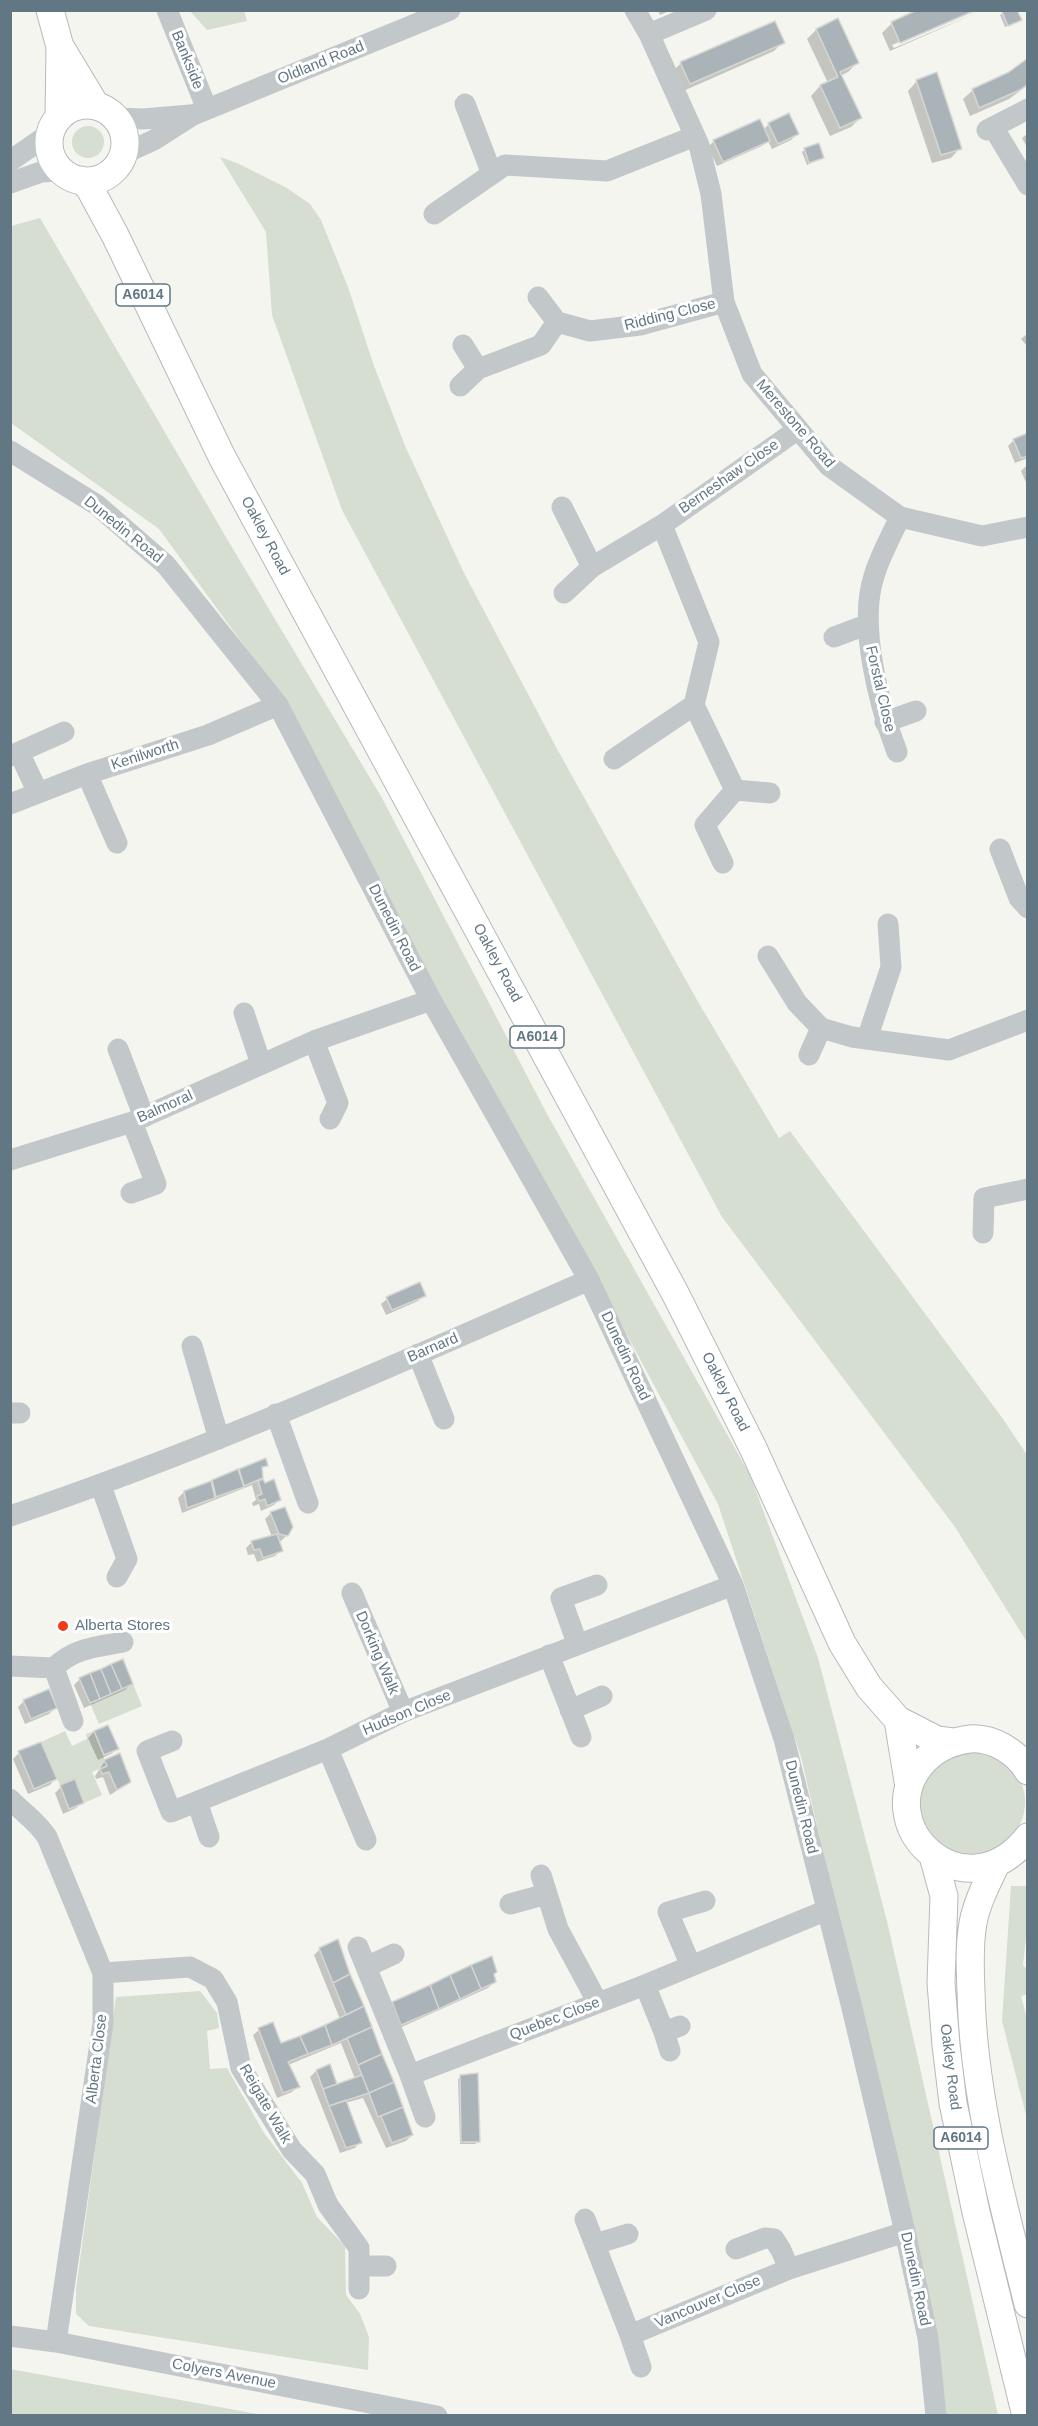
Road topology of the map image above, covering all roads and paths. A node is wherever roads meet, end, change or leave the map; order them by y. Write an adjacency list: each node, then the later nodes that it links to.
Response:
1 (50, 10): 7 (main road, Oakley Road / A6014)
2 (167, 10): 11 (street, Bankside)
3 (450, 10): 11 (street, Oldland Road)
4 (635, 10): 6 (street, Merestone Road)
5 (706, 10): 6 (street)
6 (649, 34): 13 (street, Merestone Road)
7 (60, 47): 10 (main road, Oakley Road / A6014); 12 (main road, Oakley Road / A6014)
8 (465, 104): 16 (street)
9 (1028, 109): 19 (street)
10 (106, 112): 11 (street, Oldland Road); 12 (main road); 15 (main road, Oakley Road / A6014)
11 (200, 112): 15 (street, Oldland Road)
12 (54, 126): 14 (street); 17 (main road, Oakley Road / A6014)
13 (695, 136): 16 (street); 23 (street, Merestone Road)
14 (10, 162)
15 (116, 164): 17 (main road); 21 (main road, Oakley Road / A6014)
16 (492, 174): 20 (street)
17 (72, 176): 18 (street); 21 (main road, Oakley Road / A6014)
18 (10, 183)
19 (1028, 185)
20 (434, 214)
21 (116, 234): 93 (main road, Oakley Road / A6014)
22 (538, 297): 24 (street)
23 (724, 302): 24 (street, Ridding Close); 28 (street, Merestone Road)
24 (557, 322): 26 (street)
25 (463, 345): 26 (street)
26 (478, 369): 27 (street)
27 (460, 386)
28 (797, 430): 31 (street, Merestone Road); 32 (street, Berneshaw Close)
29 (10, 451): 38 (street, Dunedin Road)
30 (562, 507): 34 (street)
31 (900, 517): 33 (street, Merestone Road); 36 (street, Forstal Close)
32 (662, 525): 34 (street, Berneshaw Close); 39 (street)
33 (1028, 527)
34 (592, 567): 35 (street, Berneshaw Close)
35 (564, 593)
36 (866, 625): 37 (street, Forstal Close); 41 (street, Forstal Close)
37 (834, 637)
38 (278, 705): 46 (street, Kenilworth); 57 (street, Dunedin Road)
39 (694, 705): 45 (street); 47 (street)
40 (916, 711): 41 (street)
41 (885, 722): 43 (street, Forstal Close)
42 (64, 732): 44 (street)
43 (897, 752)
44 (15, 754): 48 (street)
45 (614, 759)
46 (87, 774): 48 (street, Kenilworth); 51 (street)
47 (735, 790): 49 (street); 53 (street)
48 (38, 793): 50 (street, Kenilworth)
49 (770, 793)
50 (10, 804)
51 (117, 843)
52 (1000, 849): 54 (street)
53 (723, 863)
54 (1028, 908)
55 (888, 924): 61 (street)
56 (768, 956): 60 (street)
57 (431, 1000): 62 (street, Balmoral); 72 (street, Dunedin Road)
58 (244, 1013): 65 (street)
59 (1028, 1020): 61 (street)
60 (821, 1028): 61 (street); 64 (street)
61 (867, 1039)
62 (314, 1041): 65 (street, Balmoral); 67 (street)
63 (118, 1049): 66 (street)
64 (809, 1055)
65 (261, 1064): 66 (street, Balmoral)
66 (138, 1119): 68 (street, Balmoral); 70 (street)
67 (330, 1119)
68 (10, 1160)
69 (1028, 1189): 71 (street)
70 (131, 1193)
71 (982, 1233)
72 (589, 1280): 74 (street, Barnard); 83 (street, Dunedin Road)
73 (192, 1346): 77 (street)
74 (418, 1354): 75 (street, Barnard); 76 (street)
75 (276, 1414): 77 (street, Barnard); 79 (street)
76 (444, 1419)
77 (219, 1438): 78 (street, Barnard)
78 (100, 1486): 80 (street, Barnard); 81 (street)
79 (308, 1503)
80 (10, 1516)
81 (117, 1576)
82 (597, 1585): 86 (street)
83 (733, 1585): 86 (street, Hudson Close); 110 (street, Dunedin Road)
84 (352, 1593): 92 (street, Dorking Walk)
85 (123, 1642): 89 (street)
86 (577, 1643): 87 (street, Hudson Close)
87 (549, 1655): 91 (street); 92 (street, Hudson Close)
88 (10, 1666): 89 (street)
89 (54, 1668): 94 (street)
90 (602, 1696): 91 (street)
91 (570, 1710): 95 (street)
92 (403, 1712): 98 (street, Hudson Close)
93 (898, 1720): 97 (main road, Oakley Road); 100 (main road)
94 (73, 1721)
95 (581, 1737)
96 (172, 1741): 102 (street, Hudson Close)
97 (953, 1742): 99 (main road); 100 (main road)
98 (328, 1749): 102 (street, Hudson Close); 105 (street)
99 (1027, 1769)
100 (909, 1787): 106 (main road)
101 (10, 1798): 115 (street, Alberta Close)
102 (197, 1802): 103 (street)
103 (209, 1837)
104 (1028, 1837): 107 (main road)
105 (366, 1840)
106 (933, 1856): 107 (main road); 137 (main road, Oakley Road / A6014)
107 (996, 1864): 130 (main road, Oakley Road / A6014)
108 (705, 1901): 113 (street)
109 (510, 1904): 117 (street)
110 (827, 1910): 113 (street, Quebec Close); 122 (street, Dunedin Road)
111 (358, 1947): 114 (street)
112 (394, 1954): 114 (street)
113 (691, 1966): 116 (street, Quebec Close)
114 (366, 1967): 119 (street)
115 (103, 1973): 126 (street, Reigate Walk); 133 (street, Alberta Close)
116 (645, 1985): 117 (street, Quebec Close); 118 (street)
117 (598, 2003): 119 (street, Quebec Close)
118 (671, 2037)
119 (410, 2075): 120 (street)
120 (425, 2117)
121 (585, 2219): 124 (street)
122 (905, 2232): 128 (street, Vancouver Close); 136 (street, Dunedin Road)
123 (628, 2234): 124 (street)
124 (595, 2244): 131 (street)
125 (736, 2249): 128 (street)
126 (359, 2266): 127 (street); 129 (street, Reigate Walk)
127 (386, 2266)
128 (789, 2269): 131 (street, Vancouver Close)
129 (359, 2289)
130 (1028, 2304)
131 (630, 2335): 134 (street)
132 (10, 2336): 133 (street, Colyers Avenue)
133 (56, 2342): 135 (street, Colyers Avenue)
134 (641, 2367)
135 (437, 2415)
136 (936, 2415)
137 (1026, 2415)

